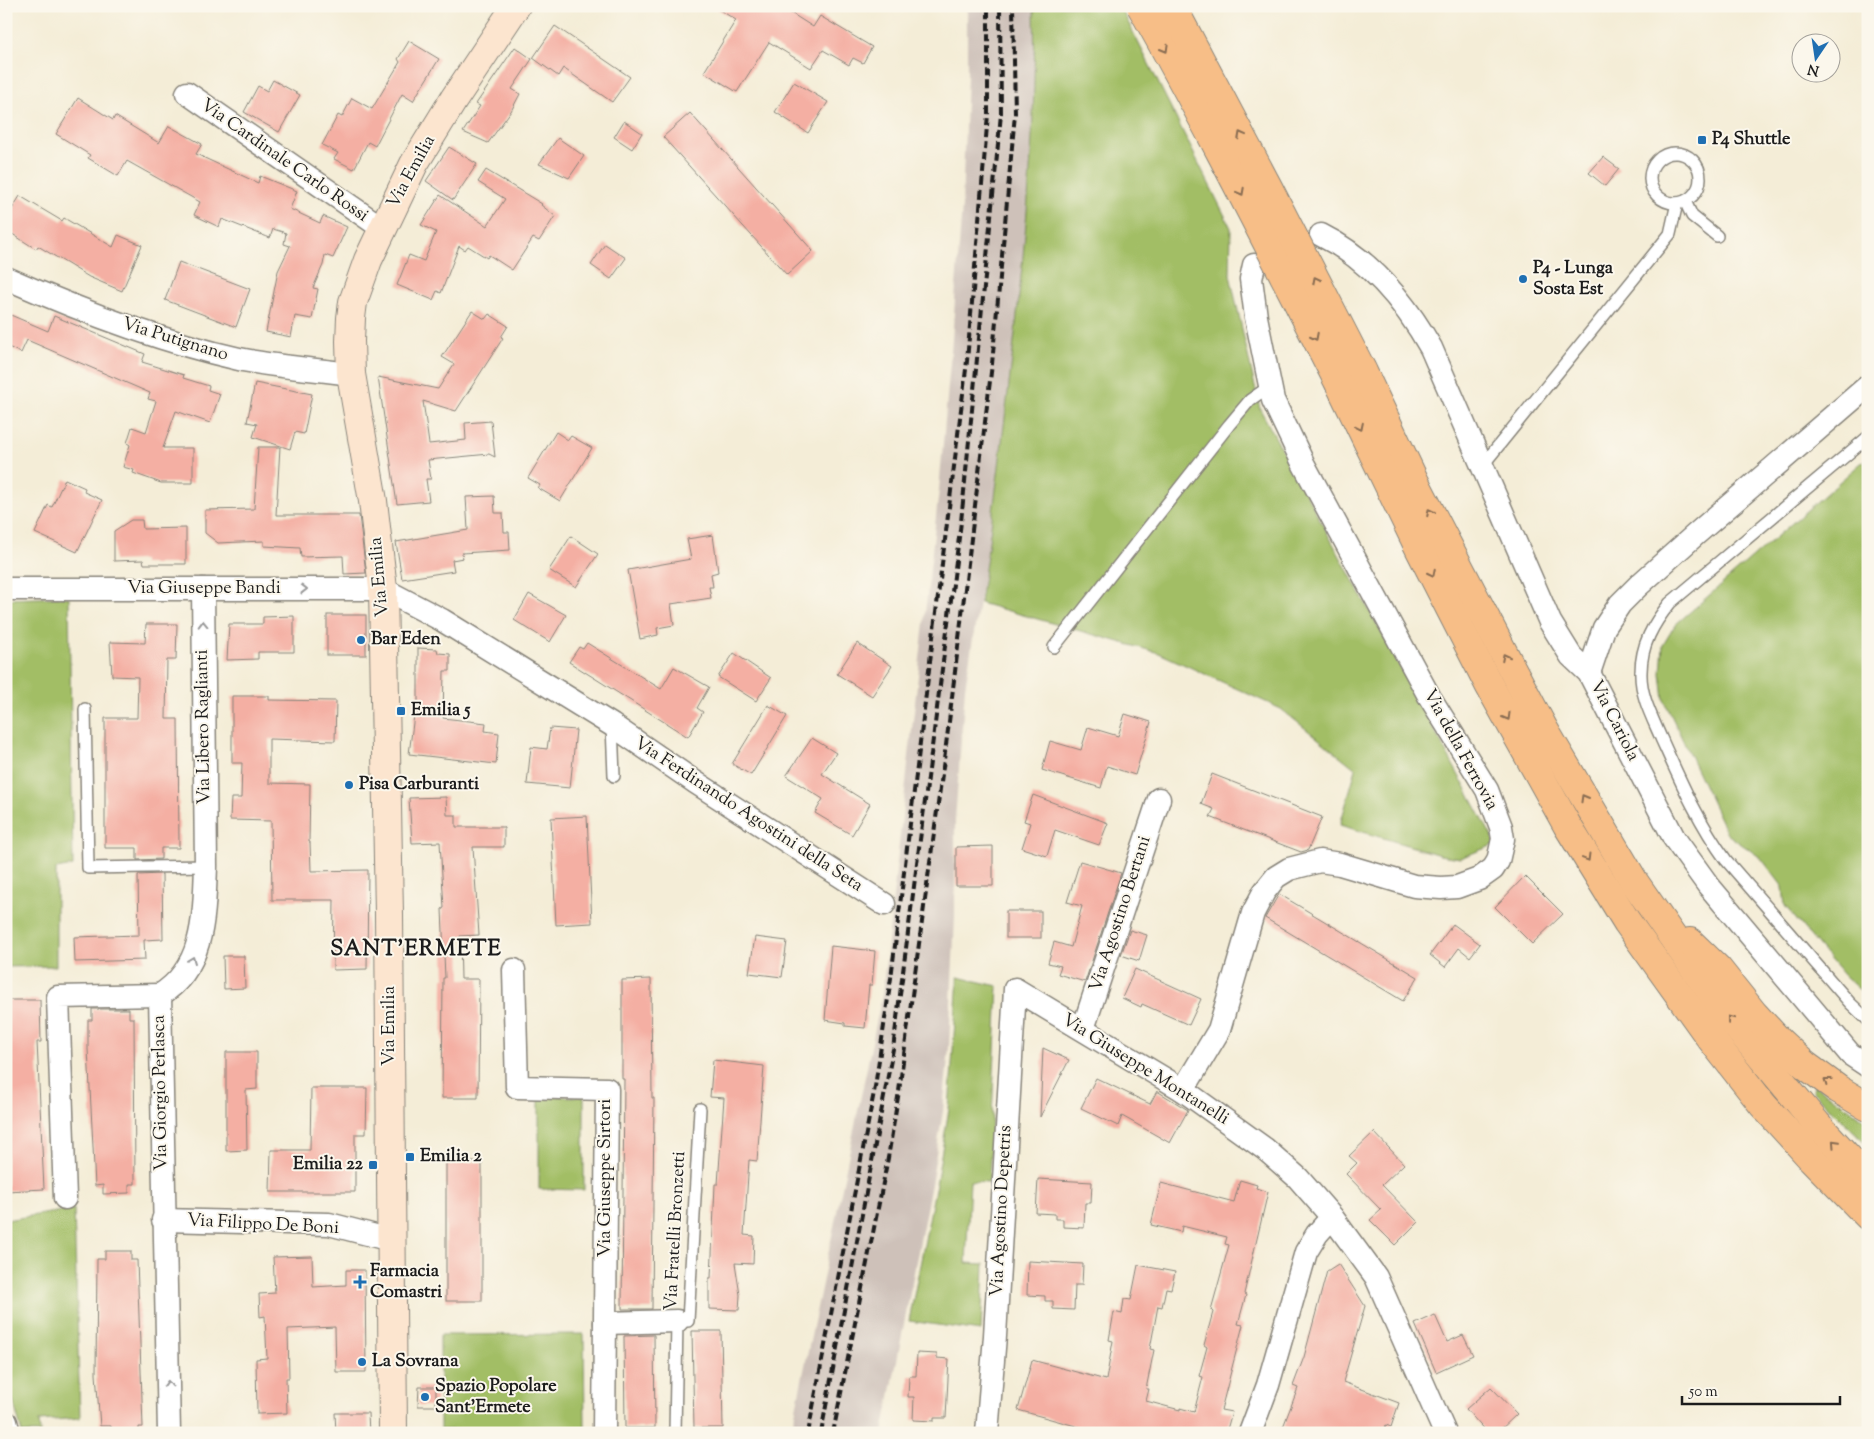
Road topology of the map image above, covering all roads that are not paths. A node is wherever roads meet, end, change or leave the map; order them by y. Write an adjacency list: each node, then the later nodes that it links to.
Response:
1 (516, 6): 6 (main road, Via Emilia)
2 (1141, 6): 39 (highway, one-way to 39, bridge)
3 (1172, 6): 27 (highway, one-way to 3, bridge)
4 (187, 94): 6 (street, Via Cardinale Carlo Rossi)
5 (1681, 202): 5 (lane); 8 (lane); 15 (lane)
6 (382, 228): 11 (main road, Via Emilia)
7 (1321, 235): 15 (street)
8 (1717, 236)
9 (1254, 265): 12 (street, Via della Ferrovia)
10 (6, 278): 11 (street, Via Putignano)
11 (351, 374): 18 (main road, Via Emilia)
12 (1270, 386): 19 (lane); 34 (street, Via della Ferrovia)
13 (1868, 386): 20 (street, Via Cariola)
14 (1868, 437): 31 (lane)
15 (1482, 466): 20 (street)
16 (12, 586): 17 (street, Via Giuseppe Bandi)
17 (203, 589): 18 (street, Via Giuseppe Bandi, one-way to 18); 25 (street, Via Libero Raglianti, one-way to 17)
18 (383, 589): 22 (street, Via Ferdinando Agostini della Seta); 42 (main road, Via Emilia)
19 (1054, 647)
20 (1589, 673): 33 (street, Via Cariola)
21 (85, 709): 25 (lane)
22 (612, 725): 23 (lane, Via Ferdinando Agostini della Seta); 26 (street, Via Ferdinando Agostini della Seta)
23 (614, 776)
24 (1159, 799): 32 (street, Via Agostino Bertani)
25 (206, 866): 30 (street, Via Libero Raglianti, one-way to 25)
26 (884, 904)
27 (1648, 904): 35 (highway, one-way to 27); 37 (highway, one-way to 27)
28 (514, 970): 44 (street, Via Giuseppe Sirtori)
29 (1015, 989): 32 (street, Via Giuseppe Montanelli); 51 (street, Via Agostino Depetris)
30 (160, 995): 38 (street, Via Giorgio Perlasca); 41 (street, Via Giorgio Perlasca)
31 (1868, 1020)
32 (1083, 1029): 34 (street, Via Giuseppe Montanelli)
33 (1868, 1066)
34 (1183, 1090): 40 (street, Via Giuseppe Montanelli)
35 (1868, 1107)
36 (700, 1110): 43 (lane, Via Fratelli Bronzetti)
37 (1868, 1179)
38 (65, 1198)
39 (1868, 1216)
40 (1332, 1217): 52 (street); 53 (street, Via Giuseppe Montanelli)
41 (163, 1220): 42 (street, Via Filippo De Boni); 47 (street, Via Giorgio Perlasca, one-way to 41)
42 (391, 1240): 48 (main road, Via Emilia)
43 (677, 1321): 44 (street); 50 (lane, Via Fratelli Bronzetti)
44 (605, 1323): 49 (street, Via Giuseppe Sirtori)
45 (6, 1422): 46 (street)
46 (9, 1433)
47 (169, 1433)
48 (393, 1433)
49 (604, 1433)
50 (674, 1433)
51 (987, 1433)
52 (1250, 1433)
53 (1445, 1433)

